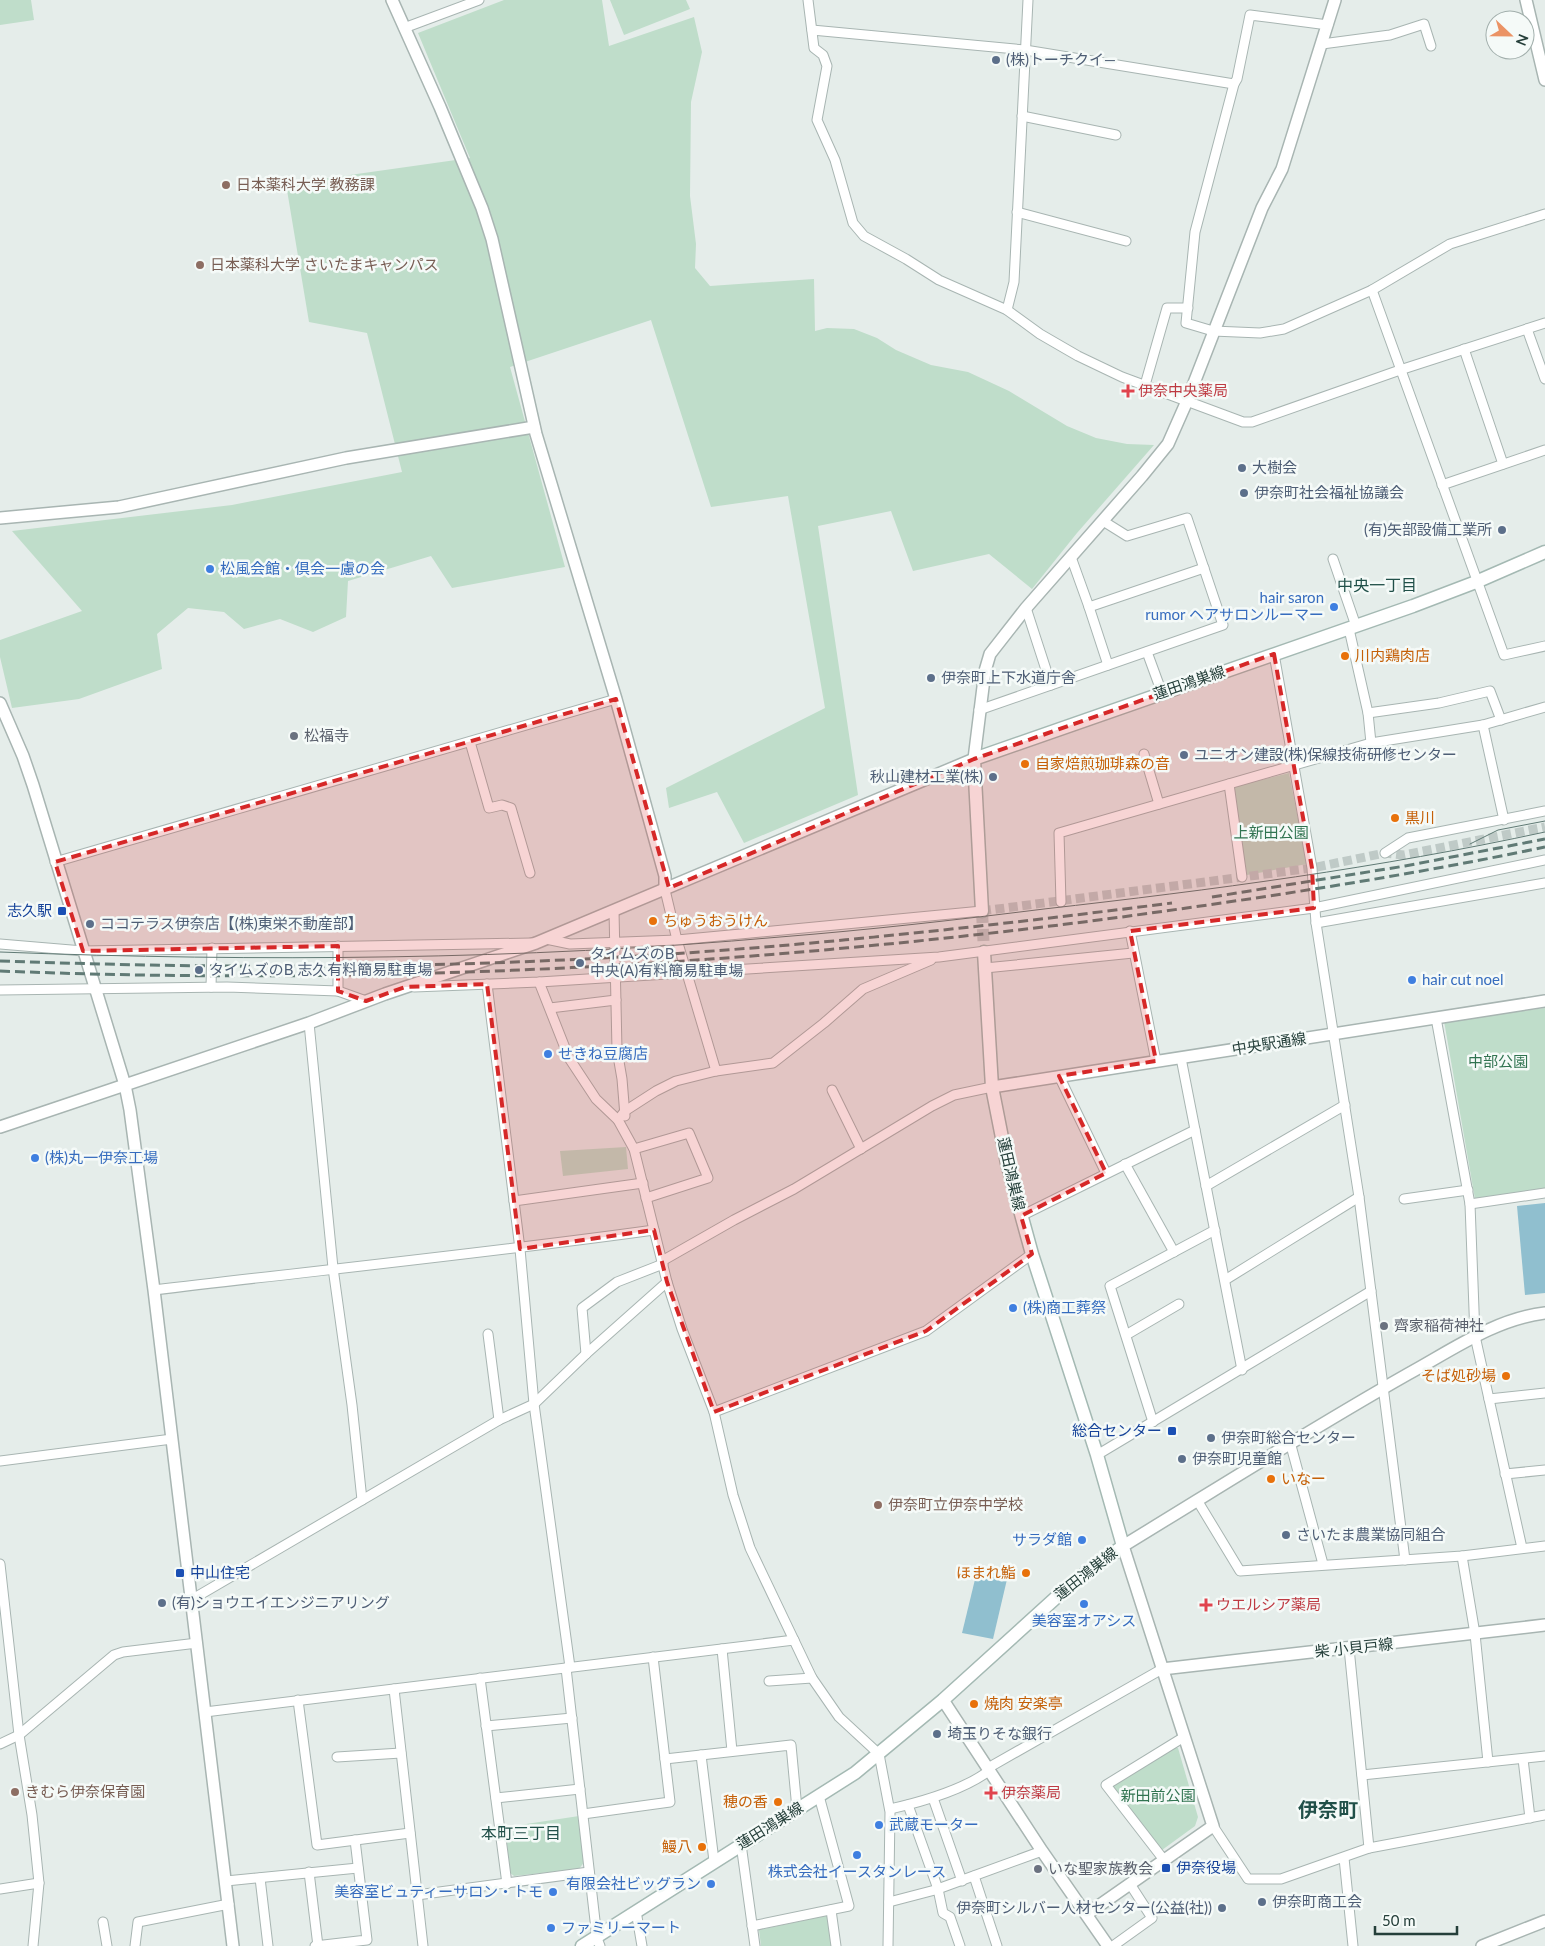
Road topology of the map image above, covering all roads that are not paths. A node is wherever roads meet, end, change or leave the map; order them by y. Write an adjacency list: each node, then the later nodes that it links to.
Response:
1 (392, 0): 8 (street)
2 (479, 0): 8 (street)
3 (808, 0): 9 (street)
4 (1028, 0): 12 (street)
5 (1336, 0): 7 (street)
6 (1526, 0): 13 (street)
7 (1328, 25): 10 (street); 14 (street)
8 (404, 28): 31 (street)
9 (812, 30): 12 (street); 22 (street)
10 (1322, 44): 11 (street); 25 (street)
11 (1431, 46)
12 (1025, 50): 14 (street); 15 (street)
13 (1545, 80)
14 (1234, 84): 21 (street)
15 (1022, 116): 16 (street); 17 (street)
16 (1116, 135)
17 (1017, 212): 19 (street); 22 (street)
18 (1545, 214): 20 (street)
19 (1126, 241)
20 (1372, 290): 25 (street); 27 (street)
21 (1188, 308): 25 (street); 29 (street)
22 (1007, 310): 29 (street)
23 (1545, 323): 24 (street)
24 (1527, 329): 26 (street); 28 (street)
25 (1214, 332): 30 (street)
26 (1464, 349): 27 (street); 33 (street)
27 (1400, 370): 30 (street); 34 (street)
28 (1545, 380)
29 (1145, 385): 30 (street)
30 (1187, 401): 36 (street)
31 (534, 427): 35 (street); 51 (street)
32 (1545, 450): 33 (street)
33 (1503, 464): 34 (street)
34 (1442, 485): 41 (street)
35 (0, 518)
36 (1103, 521): 38 (street); 40 (street)
37 (1545, 552): 41 (main road, 蓮田鴻巣線)
38 (1071, 557): 42 (street); 43 (street)
39 (1333, 559): 44 (street)
40 (1204, 568): 42 (street); 46 (street)
41 (1476, 582): 44 (main road, 蓮田鴻巣線); 45 (street)
42 (1089, 607): 48 (street)
43 (1026, 608): 49 (street); 54 (street)
44 (1353, 628): 47 (main road, 蓮田鴻巣線); 55 (street)
45 (1545, 646)
46 (1147, 652): 48 (street); 50 (street)
47 (1274, 654): 50 (main road, 蓮田鴻巣線); 62 (street)
48 (1108, 665): 49 (street)
49 (1051, 685): 54 (street)
50 (1162, 693): 61 (main road, 蓮田鴻巣線)
51 (616, 699): 58 (street); 73 (street)
52 (0, 703): 69 (street)
53 (1545, 707): 56 (street)
54 (979, 710): 61 (street)
55 (1368, 713): 56 (street); 59 (street)
56 (1501, 720): 57 (street)
57 (1483, 726): 59 (street); 66 (street)
58 (470, 742): 69 (street); 70 (street)
59 (1371, 742): 62 (street)
60 (1144, 754): 64 (street)
61 (974, 759): 73 (street); 77 (main road)
62 (1292, 765): 63 (street); 75 (street)
63 (1229, 784): 64 (street); 71 (street)
64 (1159, 804): 74 (street)
65 (1545, 811): 66 (street)
66 (1504, 820): 67 (street)
67 (1385, 853)
68 (1545, 860): 75 (street)
69 (55, 862): 86 (street)
70 (530, 873)
71 (1242, 877)
72 (1545, 883): 78 (street)
73 (665, 890): 76 (street); 80 (street)
74 (1061, 902)
75 (1314, 908): 78 (street); 79 (street)
76 (614, 911): 81 (street); 82 (street)
77 (982, 911): 80 (street)
78 (1316, 923): 106 (street)
79 (1130, 931): 87 (street); 88 (street)
80 (677, 940): 82 (street); 91 (street)
81 (541, 941): 82 (street); 84 (street); 96 (street)
82 (615, 943): 92 (street)
83 (0, 944): 86 (street)
84 (338, 946): 85 (street); 99 (street)
85 (212, 948): 86 (street); 95 (street)
86 (83, 951): 97 (street)
87 (984, 952): 89 (street); 90 (main road, 蓮田鴻巣線)
88 (1133, 953): 90 (street); 108 (street)
89 (939, 957): 91 (street); 109 (street)
90 (985, 968): 112 (main road, 蓮田鴻巣線)
91 (686, 973): 92 (street); 109 (street)
92 (616, 977): 93 (street); 100 (street)
93 (539, 982): 94 (street); 103 (street)
94 (486, 984): 96 (street); 131 (street)
95 (211, 987): 97 (street); 99 (street)
96 (405, 987): 102 (street)
97 (95, 988): 98 (street); 111 (street)
98 (0, 990)
99 (338, 991): 102 (street)
100 (616, 1000): 103 (street); 115 (street)
101 (1545, 1000): 104 (street, 中央駅通線)
102 (366, 1001): 105 (street)
103 (550, 1008): 116 (street)
104 (1436, 1018): 106 (street, 中央駅通線); 126 (street)
105 (308, 1023): 111 (street); 140 (street)
106 (1332, 1034): 107 (street, 中央駅通線); 114 (street)
107 (1182, 1058): 108 (street, 中央駅通線); 118 (street)
108 (1156, 1061): 110 (street, 中央駅通線)
109 (716, 1071): 115 (street)
110 (1059, 1076): 112 (street, 中央駅通線); 123 (street)
111 (125, 1085): 117 (street); 143 (street)
112 (992, 1087): 121 (street); 133 (main road, 蓮田鴻巣線)
113 (832, 1090): 121 (street)
114 (1344, 1105): 125 (street); 128 (street)
115 (625, 1111): 116 (street); 119 (street)
116 (618, 1120): 119 (street)
117 (0, 1127)
118 (1195, 1130): 122 (street); 125 (street)
119 (626, 1132): 120 (street)
120 (634, 1149): 124 (street); 129 (street)
121 (861, 1149): 139 (street)
122 (1125, 1164): 123 (street); 137 (street)
123 (1106, 1173): 133 (street)
124 (643, 1183): 129 (street); 131 (street)
125 (1206, 1186): 135 (street)
126 (1468, 1190): 130 (street); 132 (street)
127 (1545, 1193): 132 (street)
128 (1358, 1196): 141 (street); 144 (street)
129 (646, 1198): 134 (street)
130 (1404, 1199)
131 (514, 1201): 136 (street)
132 (1470, 1204): 149 (street)
133 (1021, 1216): 138 (main road, 蓮田鴻巣線)
134 (654, 1230): 136 (street); 139 (street)
135 (1215, 1230): 137 (street); 141 (street)
136 (520, 1249): 140 (street); 155 (street)
137 (1174, 1252): 148 (street)
138 (1032, 1254): 156 (street); 161 (main road, 蓮田鴻巣線)
139 (662, 1263): 142 (street); 150 (street)
140 (332, 1268): 143 (street); 165 (street)
141 (1224, 1280): 151 (street)
142 (667, 1282): 150 (street); 156 (street)
143 (154, 1290): 159 (street)
144 (1371, 1291): 151 (street); 152 (street)
145 (1179, 1304): 148 (street)
146 (1545, 1312): 149 (street)
147 (488, 1334): 157 (street)
148 (1126, 1335): 158 (street)
149 (1475, 1336): 152 (street); 154 (street)
150 (586, 1354): 155 (street)
151 (1242, 1370): 158 (street)
152 (1382, 1389): 160 (street); 171 (street)
153 (1545, 1393): 154 (street)
154 (1490, 1399): 164 (street)
155 (534, 1404): 157 (street); 183 (street)
156 (714, 1412): 178 (street)
157 (499, 1420): 165 (street)
158 (1153, 1422): 161 (street)
159 (172, 1439): 162 (street); 174 (street)
160 (1290, 1442): 166 (street); 173 (street)
161 (1097, 1455): 167 (main road, 蓮田鴻巣線)
162 (0, 1462)
163 (1545, 1470): 164 (street)
164 (1505, 1474): 169 (street)
165 (362, 1500): 174 (street)
166 (1198, 1500): 167 (street); 173 (street)
167 (1123, 1546): 184 (street); 190 (main road, 蓮田鴻巣線)
168 (1545, 1546): 169 (street)
169 (1522, 1548): 170 (street)
170 (1462, 1556): 171 (street); 177 (street)
171 (1405, 1560): 173 (street)
172 (0, 1564): 175 (street)
173 (1323, 1564)
174 (191, 1600): 179 (street)
175 (2, 1610): 194 (street)
176 (1545, 1625): 177 (street, 柴 小貝戸線)
177 (1475, 1634): 180 (street, 柴 小貝戸線); 205 (street)
178 (794, 1640): 181 (street); 186 (street)
179 (197, 1643): 191 (street); 194 (street)
180 (1349, 1648): 184 (street, 柴 小貝戸線); 207 (street)
181 (722, 1649): 182 (street); 197 (street)
182 (653, 1657): 183 (street); 203 (street)
183 (568, 1668): 185 (street); 192 (street)
184 (1162, 1669): 195 (street); 206 (street)
185 (480, 1678): 188 (street); 193 (street)
186 (812, 1678): 187 (street); 199 (street)
187 (769, 1681)
188 (394, 1689): 189 (street); 198 (street)
189 (298, 1700): 191 (street); 220 (street)
190 (943, 1700): 199 (main road, 蓮田鴻巣線); 206 (street)
191 (205, 1712): 233 (street)
192 (572, 1718): 193 (street); 208 (street)
193 (486, 1726): 210 (street)
194 (19, 1735): 196 (street); 234 (street)
195 (1184, 1738): 218 (street); 225 (street)
196 (0, 1744)
197 (732, 1751): 200 (street); 214 (street)
198 (401, 1753): 202 (street); 219 (street)
199 (879, 1754): 209 (main road, 蓮田鴻巣線); 213 (street)
200 (701, 1755): 203 (street); 226 (street)
201 (1545, 1756): 204 (street)
202 (337, 1758)
203 (665, 1759): 215 (street)
204 (1523, 1759): 205 (street); 217 (street)
205 (1488, 1762): 207 (street)
206 (989, 1769): 211 (street); 223 (street)
207 (1362, 1775): 222 (street)
208 (580, 1789): 210 (street); 215 (street)
209 (819, 1796): 214 (main road, 蓮田鴻巣線); 242 (street)
210 (496, 1798): 235 (street)
211 (933, 1798): 212 (street); 232 (street)
212 (908, 1805): 213 (street); 238 (street)
213 (890, 1809): 240 (street)
214 (797, 1810): 221 (main road, 蓮田鴻巣線)
215 (582, 1814): 229 (street)
216 (1545, 1815): 217 (street)
217 (1530, 1818): 222 (street)
218 (1213, 1826): 224 (street); 225 (street)
219 (410, 1833): 220 (street); 239 (street)
220 (355, 1840): 227 (street)
221 (741, 1844): 226 (main road, 蓮田鴻巣線); 247 (street)
222 (1369, 1848): 224 (street)
223 (1042, 1851): 230 (street); 244 (street)
224 (1344, 1858): 265 (street)
225 (1164, 1860): 236 (street)
226 (714, 1861): 243 (main road, 蓮田鴻巣線)
227 (358, 1868): 228 (street); 254 (street)
228 (309, 1872): 231 (street); 254 (street)
229 (588, 1872): 235 (street); 248 (street)
230 (974, 1876): 232 (street); 262 (street)
231 (260, 1878): 233 (street); 253 (street)
232 (962, 1880): 238 (street)
233 (226, 1881): 241 (street)
234 (39, 1883): 237 (street); 249 (street)
235 (507, 1884): 239 (street)
236 (1130, 1884): 244 (street); 264 (street)
237 (0, 1889)
238 (938, 1889): 240 (street); 261 (street)
239 (417, 1895): 255 (street)
240 (889, 1902): 260 (street)
241 (228, 1904): 251 (street); 252 (street)
242 (831, 1910): 247 (street); 259 (street)
243 (636, 1911): 248 (main road, 蓮田鴻巣線); 257 (street)
244 (1087, 1914): 263 (street)
245 (1545, 1921): 266 (street)
246 (103, 1922): 250 (street)
247 (752, 1926): 258 (street)
248 (598, 1942): 256 (main road, 蓮田鴻巣線)
249 (33, 1946)
250 (107, 1946)
251 (135, 1946)
252 (233, 1946)
253 (268, 1946)
254 (316, 1946)
255 (423, 1946)
256 (582, 1946)
257 (642, 1946)
258 (755, 1946)
259 (836, 1946)
260 (888, 1946)
261 (960, 1946)
262 (997, 1946)
263 (1108, 1946)
264 (1113, 1946)
265 (1353, 1946)
266 (1482, 1946)

